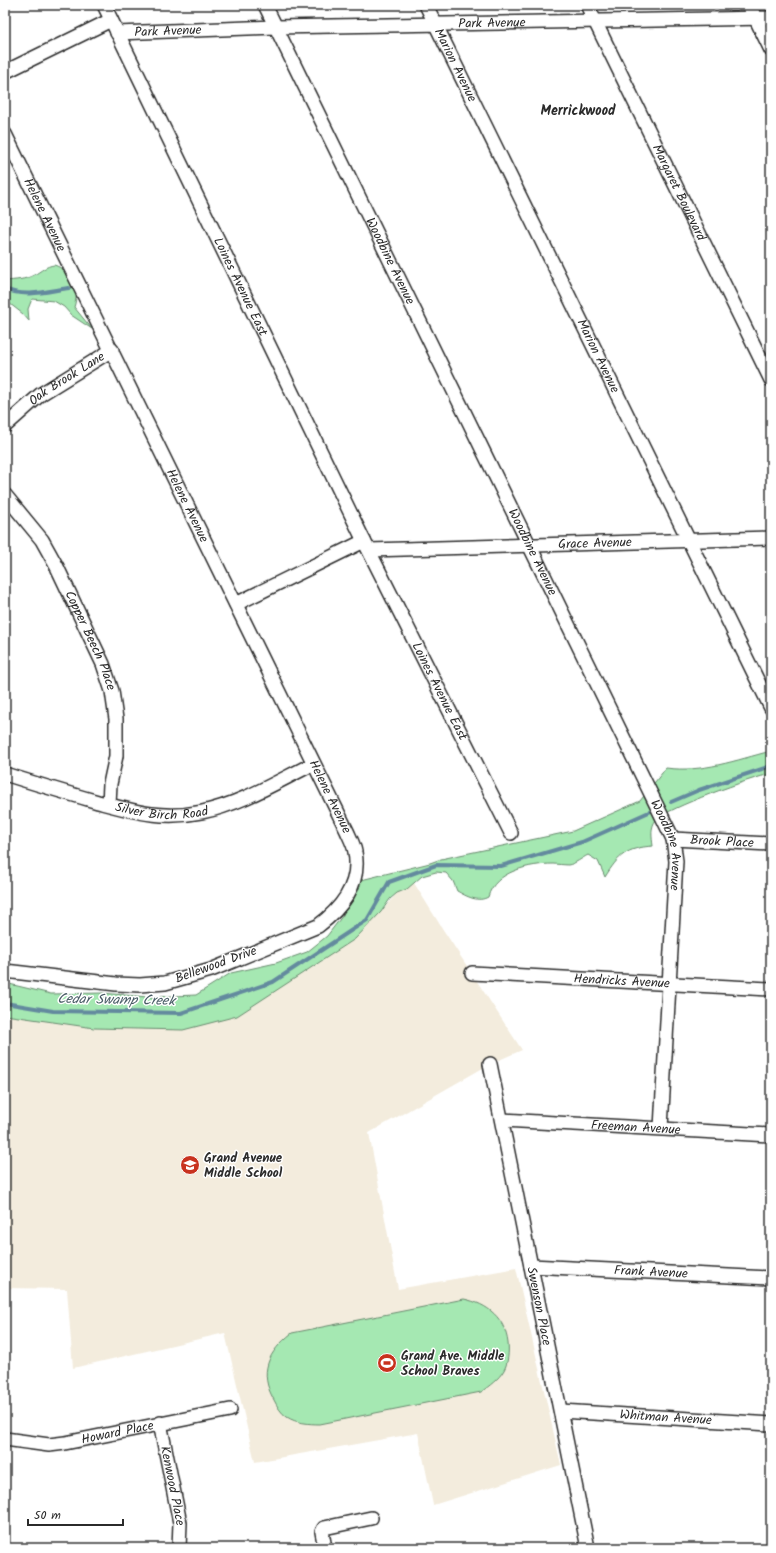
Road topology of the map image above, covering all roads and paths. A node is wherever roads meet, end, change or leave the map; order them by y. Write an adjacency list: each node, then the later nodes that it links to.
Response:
1 (104, 5): 8 (street)
2 (265, 5): 11 (street, Woodbine Avenue)
3 (426, 5): 10 (street, Marion Avenue)
4 (587, 5): 9 (street, Margaret Boulevard)
5 (748, 5): 6 (street)
6 (755, 18): 7 (street, Park Avenue); 9 (street, Park Avenue); 13 (street)
7 (771, 18)
8 (111, 20): 12 (street, Loines Avenue East); 14 (street)
9 (596, 21): 10 (street, Park Avenue); 17 (street, Margaret Boulevard)
10 (435, 24): 11 (street, Park Avenue); 21 (street, Marion Avenue)
11 (276, 27): 12 (street, Park Avenue); 23 (street, Woodbine Avenue)
12 (117, 33): 22 (street, Loines Avenue East)
13 (771, 50)
14 (5, 72)
15 (5, 134): 16 (street, Helene Avenue)
16 (112, 350): 18 (street, Oak Brook Lane); 24 (street, Helene Avenue)
17 (771, 380)
18 (5, 426)
19 (5, 495): 28 (street, Copper Beech Place)
20 (771, 538): 21 (street, Grace Avenue)
21 (687, 540): 23 (street, Grace Avenue); 25 (street, Marion Avenue)
22 (367, 545): 23 (street, Grace Avenue); 24 (street, Grace Avenue); 29 (street, Loines Avenue East)
23 (529, 545): 30 (street, Woodbine Avenue)
24 (236, 604): 26 (street, Helene Avenue)
25 (771, 708)
26 (314, 764): 28 (street, Silver Birch Road); 32 (street, Helene Avenue)
27 (5, 774): 28 (street, Silver Birch Road)
28 (109, 804)
29 (511, 833)
30 (674, 839): 31 (street, Brook Place); 35 (street, Woodbine Avenue)
31 (771, 844)
32 (354, 882): 33 (street, Bellewood Drive)
33 (5, 971)
34 (472, 973): 35 (street, Hendricks Avenue)
35 (670, 984): 36 (street, Hendricks Avenue); 39 (street, Woodbine Avenue)
36 (771, 989)
37 (490, 1064): 38 (street, Swenson Place)
38 (502, 1120): 39 (street, Freeman Avenue); 41 (street, Swenson Place)
39 (661, 1128): 40 (street, Freeman Avenue)
40 (771, 1134)
41 (531, 1266): 42 (street, Frank Avenue); 44 (street, Swenson Place)
42 (771, 1278)
43 (230, 1410): 45 (street, Howard Place)
44 (561, 1411): 46 (street, Whitman Avenue); 51 (street, Swenson Place)
45 (160, 1424): 47 (street, Howard Place); 49 (street, Kenwood Place)
46 (771, 1424)
47 (5, 1439)
48 (371, 1518): 50 (street)
49 (179, 1548)
50 (325, 1548)
51 (588, 1548)

